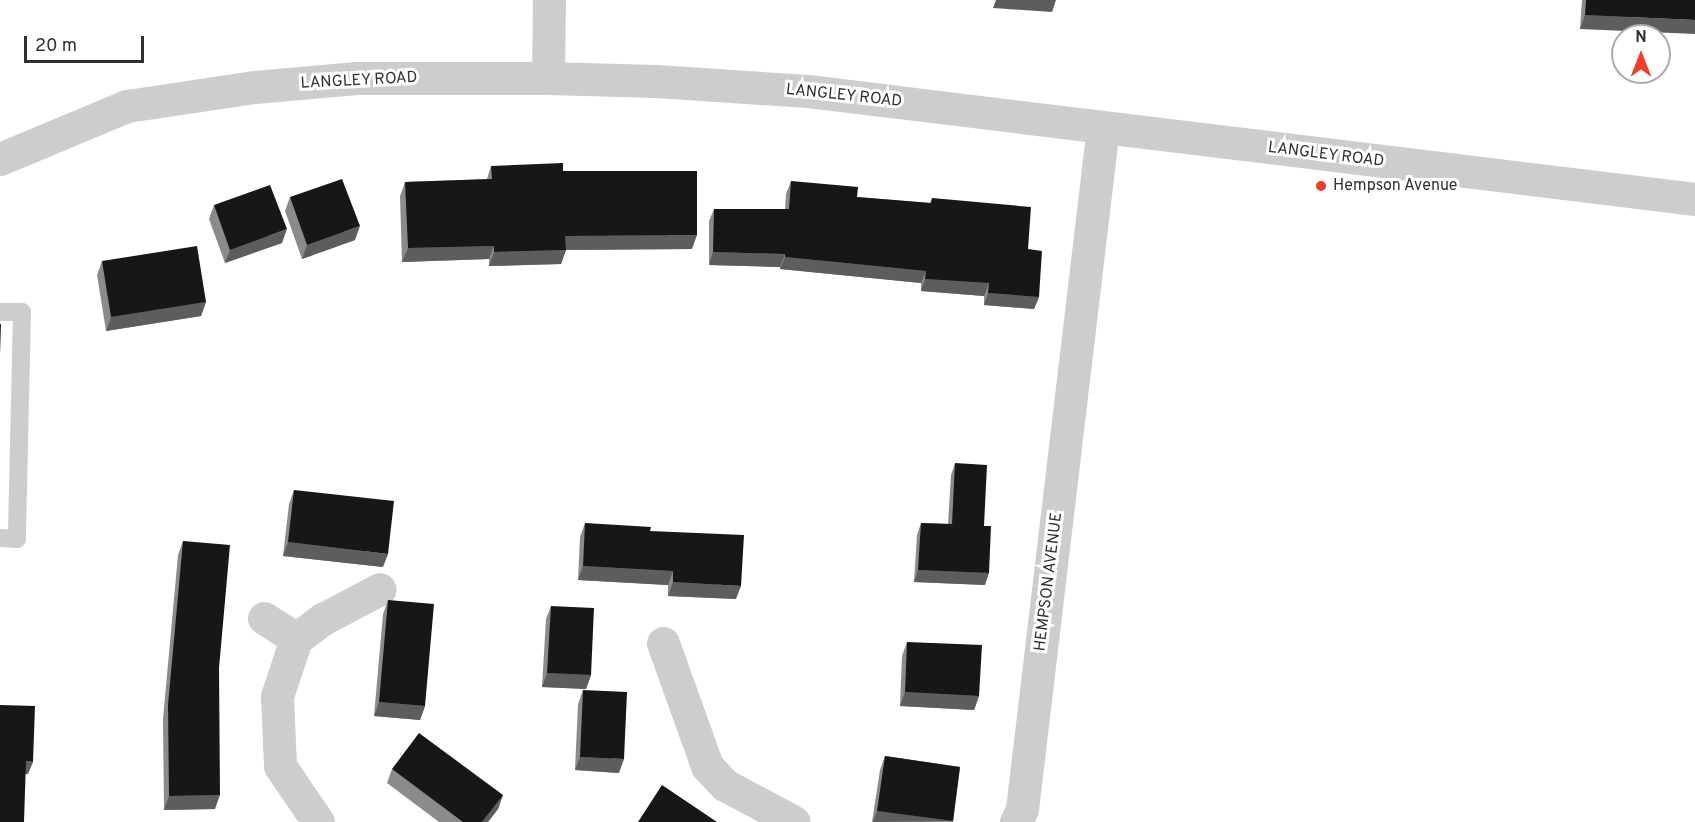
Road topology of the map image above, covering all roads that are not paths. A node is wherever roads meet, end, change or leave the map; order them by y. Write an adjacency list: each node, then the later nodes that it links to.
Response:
1 (549, 0): 2 (street)
2 (548, 78): 3 (street, LANGLEY ROAD); 4 (street, LANGLEY ROAD)
3 (1103, 127): 5 (street, LANGLEY ROAD); 14 (street, HEMPSON AVENUE)
4 (0, 159)
5 (1695, 199)
6 (0, 312): 7 (lane)
7 (0, 538)
8 (380, 589): 10 (street)
9 (264, 618): 10 (street)
10 (296, 639): 12 (street)
11 (663, 643): 13 (street)
12 (318, 822)
13 (794, 822)
14 (1016, 822)

